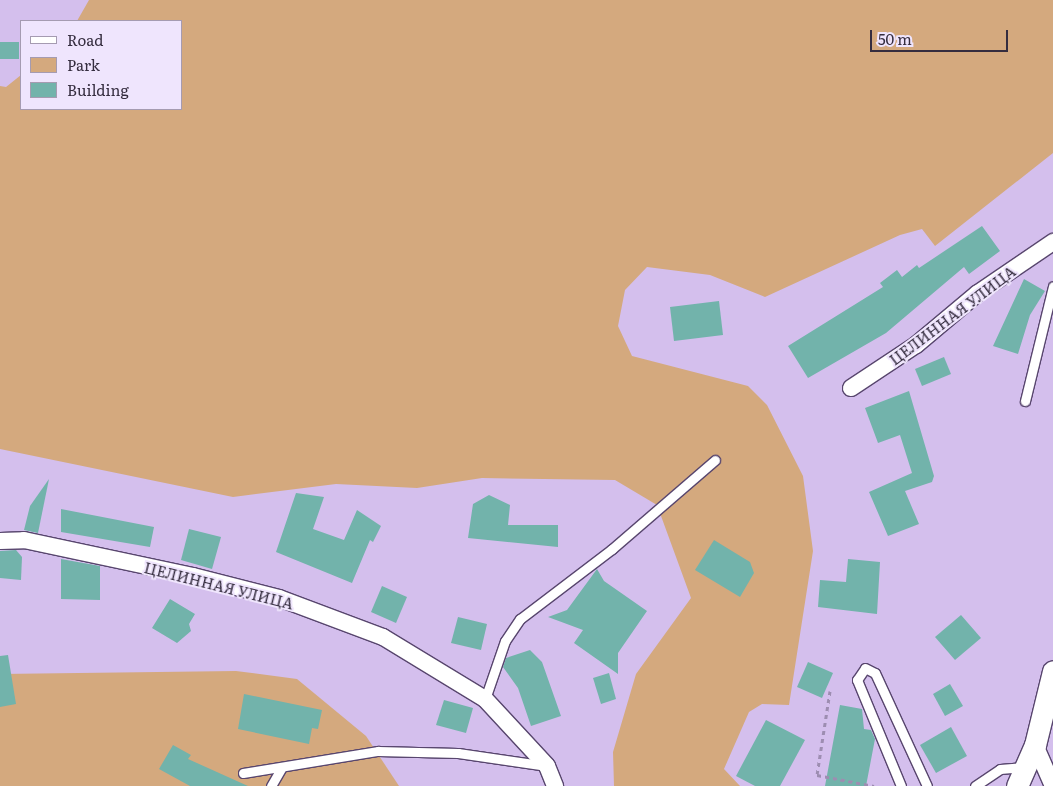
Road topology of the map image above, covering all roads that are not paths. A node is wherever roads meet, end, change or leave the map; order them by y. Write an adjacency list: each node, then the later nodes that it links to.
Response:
1 (1053, 242): 3 (street, ЦЕЛИННАЯ УЛИЦА)
2 (1053, 286): 4 (lane)
3 (851, 388)
4 (1025, 401)
5 (715, 460): 8 (lane)
6 (0, 541): 8 (street, ЦЕЛИННАЯ УЛИЦА)
7 (1053, 671): 9 (street)
8 (485, 698): 10 (street, ЦЕЛИННАЯ УЛИЦА)
9 (1035, 745): 13 (street); 19 (street)
10 (547, 766): 11 (lane); 15 (street, ЦЕЛИННАЯ УЛИЦА)
11 (282, 767): 12 (lane); 14 (lane)
12 (244, 773)
13 (1021, 777): 18 (lane)
14 (271, 786)
15 (555, 786)
16 (901, 786): 17 (lane)
17 (928, 786)
18 (974, 786)
19 (1053, 786)

